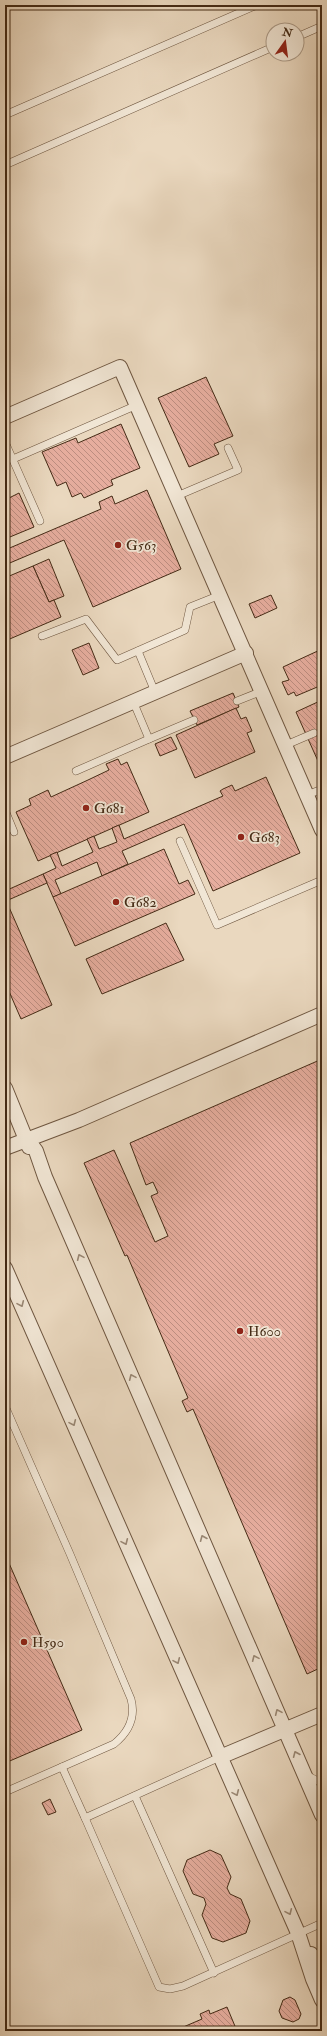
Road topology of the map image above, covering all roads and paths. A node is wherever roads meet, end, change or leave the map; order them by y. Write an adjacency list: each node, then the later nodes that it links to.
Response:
1 (257, 5): 5 (lane)
2 (322, 26): 3 (lane)
3 (305, 33)
4 (265, 51): 6 (lane)
5 (5, 115)
6 (5, 165)
7 (137, 405): 8 (street); 11 (lane); 12 (street)
8 (5, 417)
9 (5, 442): 11 (lane)
10 (228, 448): 12 (lane)
11 (13, 460): 13 (lane)
12 (177, 496): 14 (street)
13 (40, 521)
14 (220, 595): 16 (lane); 17 (street)
15 (42, 636): 16 (lane)
16 (138, 651): 19 (lane)
17 (246, 653): 18 (street); 19 (street)
18 (262, 691): 21 (lane); 25 (street)
19 (155, 692): 20 (street)
20 (133, 701): 24 (lane); 26 (street)
21 (237, 702)
22 (194, 720): 24 (lane)
23 (314, 733): 25 (lane)
24 (149, 739): 27 (lane)
25 (286, 745): 29 (street)
26 (5, 757)
27 (76, 771)
28 (322, 789): 29 (lane)
29 (307, 795): 31 (street)
30 (5, 810): 32 (lane)
31 (322, 830)
32 (14, 832)
33 (180, 841): 34 (lane)
34 (322, 880)
35 (322, 1014): 37 (street)
36 (5, 1088): 37 (street)
37 (27, 1139): 38 (street); 42 (street, one-way to 37)
38 (5, 1148)
39 (5, 1268): 43 (street, one-way to 43)
40 (5, 1406): 44 (lane)
41 (322, 1714): 42 (street)
42 (286, 1730): 43 (street); 45 (street, one-way to 42)
43 (220, 1757): 48 (lane); 52 (street, one-way to 52)
44 (62, 1767): 47 (lane); 50 (lane)
45 (305, 1774): 46 (lane); 49 (street)
46 (322, 1783)
47 (5, 1792)
48 (135, 1796): 50 (lane); 53 (lane)
49 (322, 1816)
50 (85, 1818): 53 (lane)
51 (322, 1923): 52 (lane)
52 (298, 1933): 53 (lane); 54 (street); 55 (street)
53 (214, 1973)
54 (322, 1973)
55 (322, 2000)

